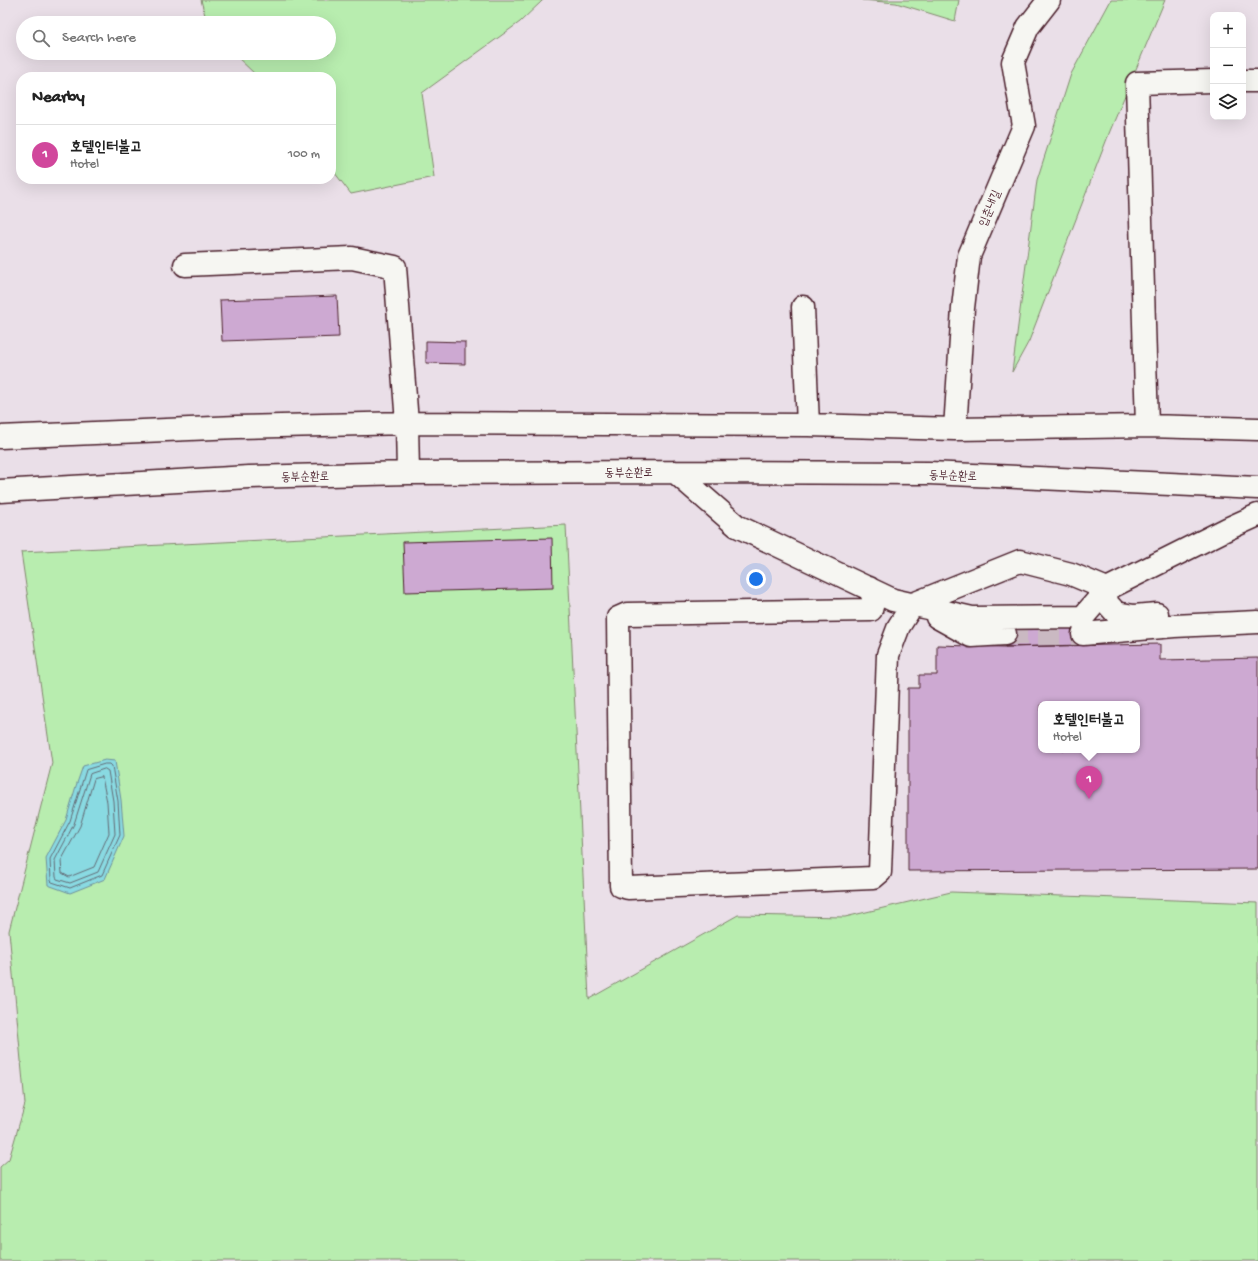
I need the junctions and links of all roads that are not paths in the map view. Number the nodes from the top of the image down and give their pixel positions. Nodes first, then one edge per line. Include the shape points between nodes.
1 (1050, 0) edge
2 (1210, 81) edge
3 (1246, 81) edge
4 (1258, 81) edge
5 (185, 265) dead end
6 (804, 307) dead end
7 (407, 423) junction
8 (808, 425) junction
9 (1147, 426) junction
10 (955, 429) junction
11 (1258, 429) edge
12 (0, 438) edge
13 (675, 472) junction
14 (408, 473) junction
15 (1258, 488) edge
16 (0, 491) edge
17 (1258, 515) edge
18 (869, 588) junction
19 (1107, 589) junction
20 (913, 604) junction
21 (1258, 607) edge
22 (1258, 622) edge
23 (1005, 634) tunnel mouth
24 (1083, 634) tunnel mouth

1 - 10 street, 입춘내길 via 1028,27 1013,62 1024,126 969,256
2 - 9 street via 1137,83
3 - 4 street
5 - 7 street via 352,258 395,267
6 - 8 street
7 - 8 street
7 - 12 street via 237,427
7 - 14 street
8 - 10 street
9 - 10 street
9 - 11 street
13 - 14 street, 동부순환로
13 - 15 street, 동부순환로 via 929,473
13 - 18 street via 737,526
14 - 16 street, 동부순환로 via 249,477
17 - 19 street
18 - 20 street via 893,600
18 - 20 street via 874,599 871,610 627,614 618,618 621,886 628,888 873,878 880,872 888,655 899,626
19 - 20 street via 1071,574 1020,561
19 - 20 street via 1083,617 972,618
19 - 21 street via 1106,602 1116,613 1134,616
20 - 23 street via 971,636
22 - 24 street

